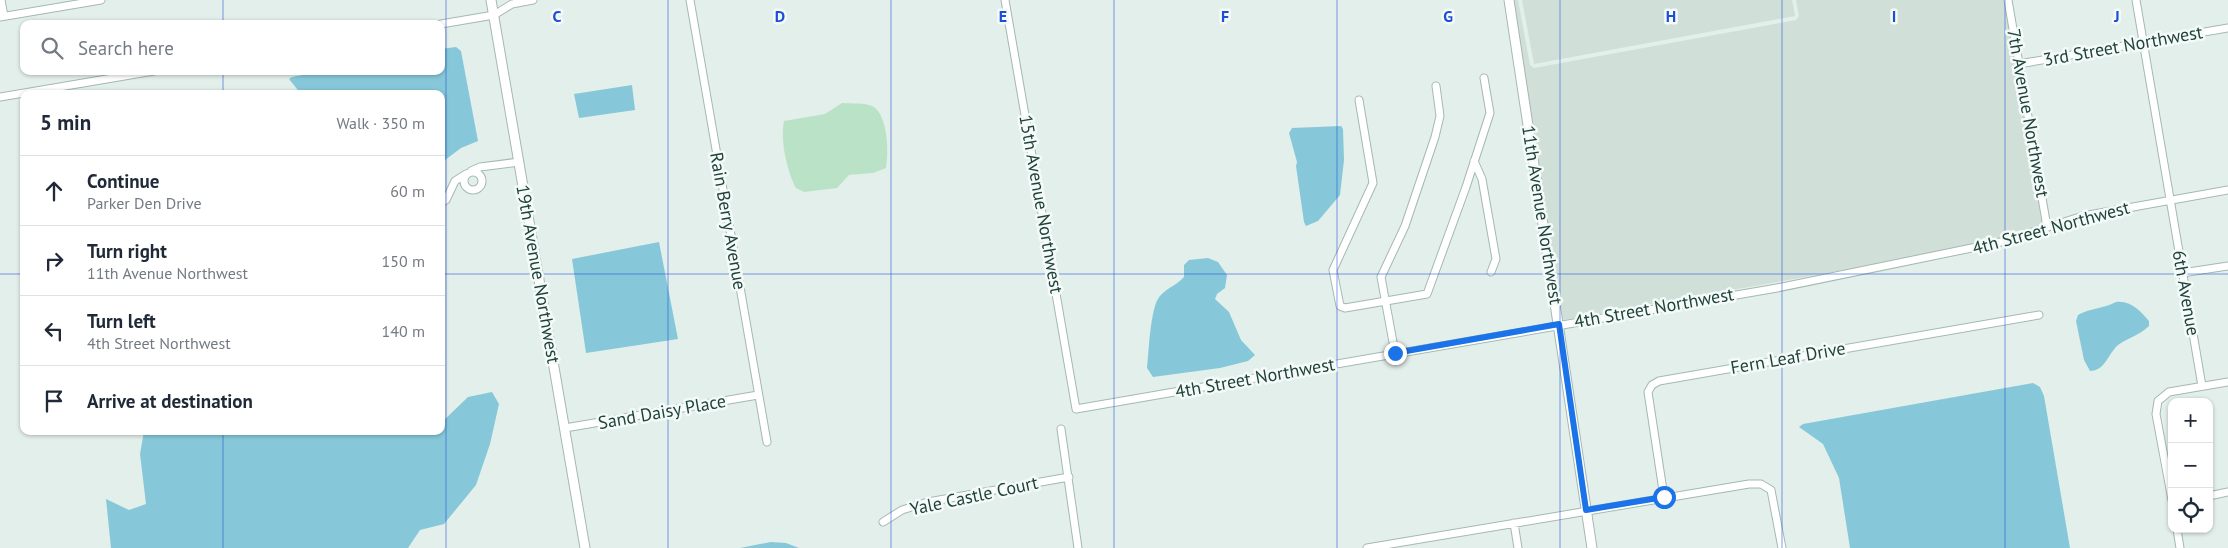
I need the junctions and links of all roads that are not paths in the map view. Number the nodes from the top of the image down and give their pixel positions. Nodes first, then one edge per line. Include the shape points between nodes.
1 (2, 0) edge
2 (101, 0) edge
3 (491, 0) edge
4 (533, 0) edge
5 (690, 0) edge
6 (1005, 0) edge
7 (1508, 0) edge
8 (2008, 0) edge
9 (2136, 0) edge
10 (494, 15) junction
11 (2, 17) edge
12 (445, 23) edge
13 (2228, 28) edge
14 (2143, 42) junction
15 (2019, 64) junction
16 (130, 75) edge
17 (1484, 78) dead end
18 (1436, 86) dead end
19 (41, 90) edge
20 (20, 94) edge
21 (0, 97) edge
22 (1359, 100) dead end
23 (1474, 161) junction
24 (519, 162) junction
25 (491, 166) junction
26 (468, 173) junction
27 (482, 178) junction
28 (467, 188) junction
29 (2228, 190) edge
30 (451, 191) junction
31 (2170, 200) junction
32 (445, 201) edge
33 (2047, 227) junction
34 (2228, 266) edge
35 (1491, 272) dead end
36 (2182, 273) junction
37 (1386, 302) junction
38 (2039, 314) dead end
39 (1559, 324) junction
40 (1395, 353) junction
41 (2228, 382) edge
42 (2202, 386) junction
43 (758, 395) junction
44 (1076, 409) joint
45 (564, 428) junction
46 (1061, 429) dead end
47 (767, 442) dead end
48 (1069, 477) junction
49 (2170, 488) edge
50 (2228, 492) edge
51 (2213, 495) edge
52 (1664, 497) junction
53 (1586, 510) junction
54 (883, 522) dead end
55 (1514, 523) junction
56 (2177, 533) edge
57 (585, 548) edge
58 (1078, 548) edge
59 (1367, 548) edge
60 (1518, 548) edge
61 (1592, 548) edge
62 (1782, 548) edge
63 (2180, 548) edge

1 - 11 street
2 - 11 street
3 - 10 street, 19th Avenue Northwest
4 - 10 street via 512,4
5 - 43 street, Rain Berry Avenue
6 - 44 street, 15th Avenue Northwest
7 - 39 street, 11th Avenue Northwest
8 - 15 street, 7th Avenue Northwest
9 - 14 street, 6th Avenue
10 - 12 street
10 - 24 street, 19th Avenue Northwest
13 - 14 street, 3rd Street Northwest
14 - 15 street, 3rd Street Northwest
14 - 31 street, 6th Avenue
15 - 33 street, 7th Avenue Northwest
16 - 19 street
17 - 23 street via 1490,113
18 - 37 street via 1440,116 1408,220 1381,277
20 - 21 street
22 - 37 street via 1373,183 1333,270 1340,306
23 - 35 street via 1482,179 1496,259
23 - 37 street via 1426,294
24 - 25 street
24 - 45 street, 19th Avenue Northwest
25 - 26 street
25 - 27 street
26 - 27 street via 476,172
26 - 28 street via 464,183
26 - 30 street via 455,181
27 - 28 street via 478,188
28 - 30 street
29 - 31 street, 4th Street Northwest
30 - 32 street
31 - 33 street, 4th Street Northwest via 2091,214
31 - 36 street, 6th Avenue
33 - 39 street, 4th Street Northwest via 2001,242 1891,266
34 - 36 street
36 - 42 street, 6th Avenue
37 - 40 street
38 - 52 street, Fern Leaf Drive via 1659,381 1648,392
39 - 40 street, 4th Street Northwest
39 - 53 street, 11th Avenue Northwest
40 - 44 street, 4th Street Northwest
41 - 42 street
42 - 49 street via 2169,392 2159,399 2156,406
43 - 45 street, Sand Daisy Place
43 - 47 street, Rain Berry Avenue
45 - 57 street, 19th Avenue Northwest
46 - 48 street
48 - 54 street, Yale Castle Court via 928,502 902,510
48 - 58 street
50 - 51 street
52 - 53 street
52 - 62 street via 1762,484 1771,490 1773,496
53 - 55 street
53 - 61 street, 11th Avenue Northwest
55 - 59 street
55 - 60 street
56 - 63 street

